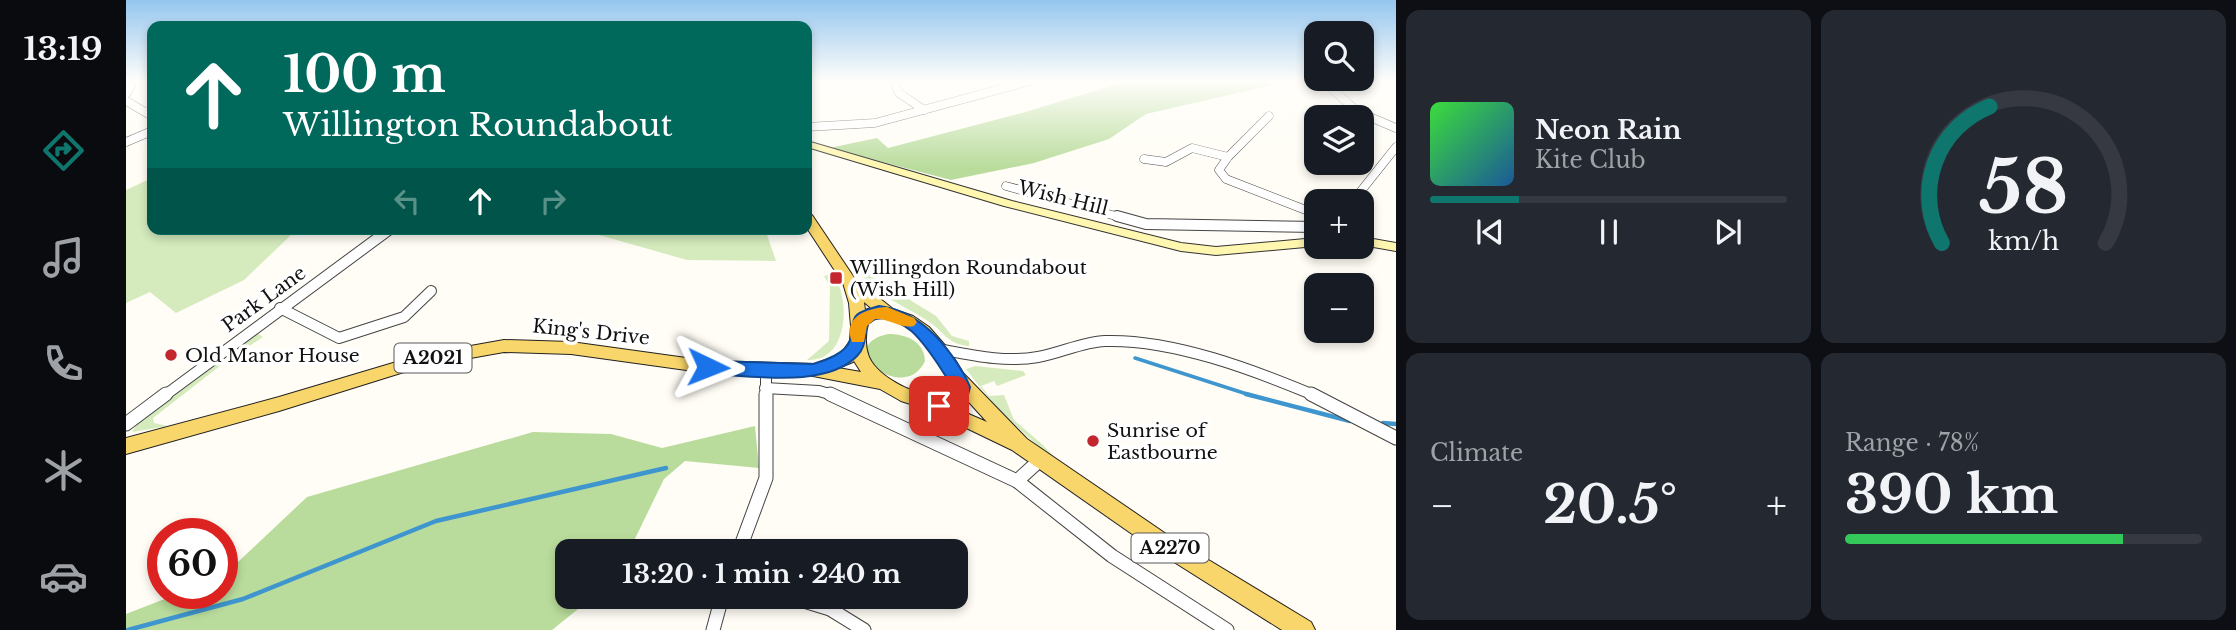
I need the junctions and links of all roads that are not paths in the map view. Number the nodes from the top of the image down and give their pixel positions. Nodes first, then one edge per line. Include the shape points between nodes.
1 (923, 110) edge
2 (1356, 110) edge
3 (1269, 116) dead end
4 (812, 127) edge
5 (1396, 128) edge
6 (147, 133) edge
7 (126, 142) edge
8 (812, 145) edge
9 (1396, 147) edge
10 (1228, 158) junction
11 (1144, 159) dead end
12 (1006, 186) dead end
13 (1363, 189) edge
14 (1304, 209) edge
15 (812, 226) edge
16 (1304, 227) edge
17 (382, 235) edge
18 (1304, 243) edge
19 (1374, 244) edge
20 (1395, 249) edge
21 (850, 283) junction
22 (431, 292) dead end
23 (280, 308) junction
24 (887, 312) junction
25 (858, 333) junction
26 (937, 349) junction
27 (974, 354) junction
28 (766, 369) junction
29 (813, 370) junction
30 (954, 373) junction
31 (883, 383) junction
32 (765, 388) junction
33 (930, 404) junction
34 (126, 424) edge
35 (1396, 438) edge
36 (1020, 445) junction
37 (126, 446) edge
38 (1040, 460) junction
39 (1017, 481) junction
40 (743, 539) edge
41 (719, 609) edge
42 (829, 609) edge
43 (713, 630) edge
44 (864, 630) edge
45 (1227, 630) edge
46 (1303, 630) edge

1 - 4 street via 876,123
2 - 5 street
3 - 10 street
6 - 7 street
8 - 18 street, Wish Hill via 1008,204 1181,247 1216,251
9 - 13 street
10 - 11 street via 1192,148 1166,162
10 - 14 street via 1219,170 1226,179
12 - 16 street via 1146,224
15 - 21 main road
17 - 23 street, Park Lane
19 - 20 street
21 - 24 main road
21 - 25 main road via 857,303
22 - 23 street via 404,317 339,338
23 - 34 street, Park Lane
24 - 25 main road, King's Drive via 870,313
24 - 26 main road via 923,331
25 - 29 main road, King's Drive / A2021 via 846,358
25 - 31 main road via 864,365
26 - 27 street
26 - 30 main road
27 - 30 street
27 - 35 street via 1036,358 1105,341 1175,350 1300,388
28 - 29 main road, King's Drive / A2021
28 - 32 street
28 - 37 main road, King's Drive / A2021 via 708,367 571,348 504,346 420,360
29 - 31 main road, King's Drive / A2021
30 - 33 main road via 961,387 958,401 946,407
30 - 36 main road, A2270
31 - 33 main road
32 - 39 street via 819,391 838,397
32 - 40 street via 766,478
33 - 36 main road, A2270
36 - 38 main road, A2270
38 - 39 street
38 - 46 main road, A2270
39 - 45 street via 1112,556
41 - 43 street
42 - 44 street

